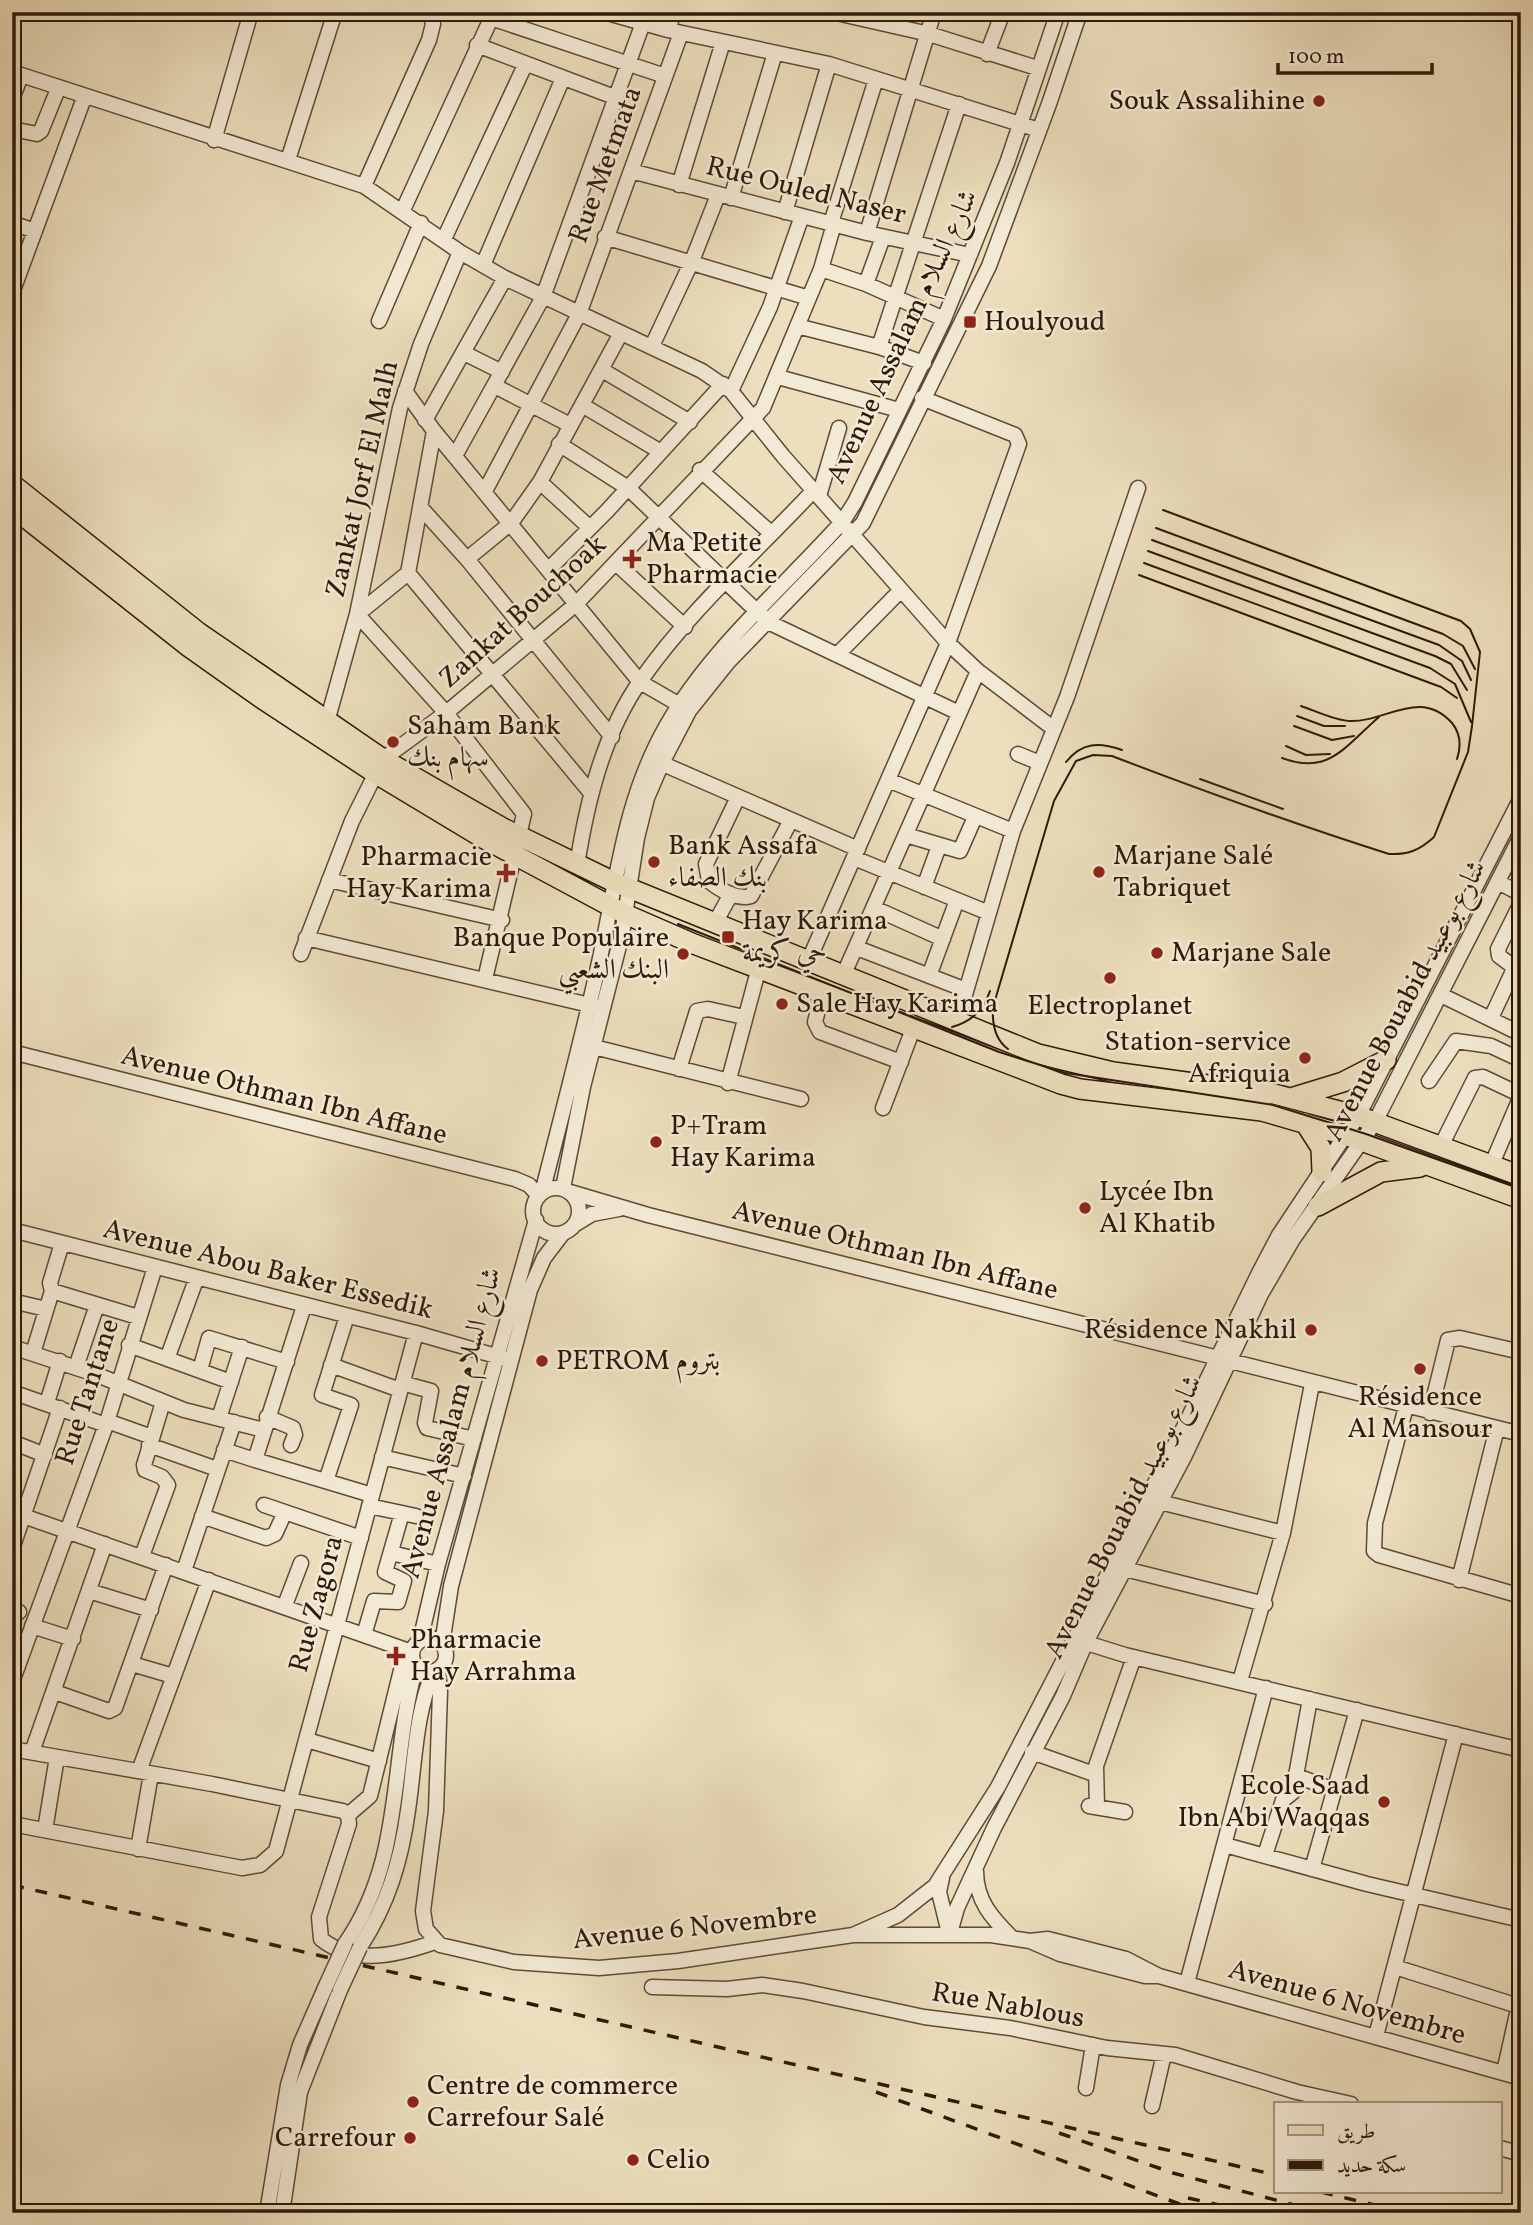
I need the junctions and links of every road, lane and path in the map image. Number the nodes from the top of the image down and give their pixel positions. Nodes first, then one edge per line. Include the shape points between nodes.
1 (251, 12) edge
2 (335, 12) edge
3 (430, 12) edge
4 (604, 12) edge
5 (674, 12) edge
6 (832, 12) edge
7 (934, 12) edge
8 (1003, 12) edge
9 (1058, 12) edge
10 (1080, 12) edge
11 (493, 15) edge
12 (643, 23) junction
13 (674, 31) junction
14 (929, 34) junction
15 (723, 41) junction
16 (477, 45) junction
17 (1043, 50) junction
18 (775, 53) junction
19 (987, 54) junction
20 (1064, 58) junction
21 (830, 64) junction
22 (525, 65) junction
23 (629, 65) junction
24 (1037, 68) junction
25 (17, 74) edge
26 (665, 76) junction
27 (563, 78) junction
28 (876, 79) junction
29 (58, 89) junction
30 (912, 91) junction
31 (84, 97) junction
32 (617, 98) junction
33 (12, 99) edge
34 (958, 104) junction
35 (1019, 123) junction
36 (13, 128) edge
37 (1039, 130) junction
38 (214, 140) junction
39 (288, 160) junction
40 (631, 171) junction
41 (679, 185) junction
42 (364, 186) junction
43 (725, 196) junction
44 (403, 210) junction
45 (785, 212) junction
46 (802, 216) junction
47 (12, 223) edge
48 (421, 223) junction
49 (832, 224) junction
50 (35, 231) junction
51 (867, 233) junction
52 (605, 237) junction
53 (884, 237) junction
54 (444, 239) junction
55 (914, 243) junction
56 (460, 251) junction
57 (970, 256) junction
58 (692, 261) junction
59 (483, 265) junction
60 (821, 269) junction
61 (505, 278) junction
62 (866, 284) junction
63 (778, 286) junction
64 (13, 289) edge
65 (543, 297) junction
66 (809, 298) junction
67 (896, 298) junction
68 (579, 314) junction
69 (944, 319) junction
70 (379, 321) dead end
71 (797, 327) junction
72 (621, 333) junction
73 (652, 346) junction
74 (879, 347) junction
75 (464, 353) junction
76 (924, 363) junction
77 (602, 370) junction
78 (502, 372) junction
79 (778, 377) junction
80 (495, 386) junction
81 (727, 388) junction
82 (405, 391) junction
83 (922, 398) junction
84 (531, 404) junction
85 (582, 405) junction
86 (899, 410) junction
87 (753, 416) junction
88 (690, 422) junction
89 (430, 425) junction
90 (570, 425) junction
91 (839, 428) dead end
92 (559, 444) junction
93 (661, 452) junction
94 (456, 454) junction
95 (700, 470) junction
96 (540, 482) junction
97 (12, 484) edge
98 (628, 488) junction
99 (1138, 488) dead end
100 (485, 491) junction
101 (817, 493) junction
102 (12, 507) edge
103 (422, 509) junction
104 (659, 516) junction
105 (842, 520) junction
106 (510, 523) junction
107 (590, 528) junction
108 (771, 533) junction
109 (854, 534) junction
110 (467, 559) junction
111 (616, 563) junction
112 (549, 569) junction
113 (408, 573) junction
114 (726, 581) junction
115 (901, 590) junction
116 (576, 604) junction
117 (358, 613) junction
118 (763, 617) junction
119 (685, 626) junction
120 (534, 640) junction
121 (948, 643) junction
122 (837, 655) junction
123 (978, 671) junction
124 (491, 675) junction
125 (640, 682) junction
126 (924, 697) junction
127 (684, 708) junction
128 (446, 713) junction
129 (959, 713) junction
130 (327, 722) junction
131 (1054, 729) junction
132 (612, 737) junction
133 (1018, 754) dead end
134 (656, 761) junction
135 (1040, 763) junction
136 (379, 766) junction
137 (888, 780) junction
138 (590, 793) junction
139 (924, 794) junction
140 (738, 797) junction
141 (1521, 798) edge
142 (975, 817) junction
143 (791, 820) junction
144 (1013, 831) junction
145 (906, 835) junction
146 (1521, 836) edge
147 (518, 846) junction
148 (939, 846) junction
149 (856, 854) junction
150 (577, 865) junction
151 (889, 873) junction
152 (329, 880) junction
153 (1498, 882) junction
154 (621, 886) junction
155 (924, 887) junction
156 (731, 894) junction
157 (1521, 894) edge
158 (957, 900) junction
159 (1521, 903) edge
160 (874, 908) junction
161 (617, 910) junction
162 (989, 913) junction
163 (502, 920) junction
164 (1517, 920) edge
165 (715, 923) junction
166 (306, 938) junction
167 (943, 939) junction
168 (857, 948) junction
169 (301, 954) dead end
170 (808, 962) junction
171 (758, 971) junction
172 (843, 976) junction
173 (929, 976) junction
174 (485, 979) junction
175 (966, 990) junction
176 (822, 994) junction
177 (1441, 995) junction
178 (596, 1006) junction
179 (744, 1017) junction
180 (1491, 1018) junction
181 (957, 1022) junction
182 (913, 1029) junction
183 (1521, 1034) edge
184 (594, 1047) junction
185 (12, 1052) edge
186 (1386, 1060) junction
187 (1521, 1060) edge
188 (901, 1062) junction
189 (679, 1069) junction
190 (1429, 1081) dead end
191 (728, 1083) junction
192 (1521, 1096) edge
193 (1289, 1098) junction
194 (801, 1099) dead end
195 (883, 1108) dead end
196 (1366, 1119) junction
197 (1305, 1123) junction
198 (1353, 1139) junction
199 (1440, 1148) junction
200 (1430, 1166) junction
201 (1491, 1166) junction
202 (1322, 1172) junction
203 (1521, 1176) edge
204 (566, 1190) junction
205 (540, 1194) junction
206 (1521, 1199) edge
207 (1318, 1206) junction
208 (624, 1209) junction
209 (536, 1220) junction
210 (568, 1229) junction
211 (12, 1230) edge
212 (62, 1243) junction
213 (155, 1267) junction
214 (197, 1277) junction
215 (52, 1291) junction
216 (12, 1301) edge
217 (97, 1305) junction
218 (304, 1306) junction
219 (46, 1309) junction
220 (347, 1316) junction
221 (138, 1317) junction
222 (416, 1333) junction
223 (129, 1345) junction
224 (12, 1347) edge
225 (242, 1347) junction
226 (1521, 1352) edge
227 (33, 1353) junction
228 (496, 1355) junction
229 (167, 1359) junction
230 (510, 1360) junction
231 (1223, 1360) junction
232 (60, 1361) junction
233 (287, 1362) junction
234 (331, 1365) junction
235 (76, 1367) junction
236 (200, 1370) junction
237 (118, 1382) junction
238 (232, 1382) junction
239 (1312, 1384) junction
240 (401, 1387) junction
241 (12, 1392) edge
242 (163, 1402) junction
243 (53, 1405) junction
244 (1406, 1407) junction
245 (1430, 1413) junction
246 (219, 1418) junction
247 (234, 1422) junction
248 (106, 1423) junction
249 (265, 1423) junction
250 (1497, 1427) junction
251 (1521, 1434) edge
252 (474, 1439) junction
253 (150, 1441) junction
254 (12, 1442) edge
255 (291, 1445) dead end
256 (224, 1450) junction
257 (45, 1455) junction
258 (382, 1457) junction
259 (255, 1460) junction
260 (217, 1469) junction
261 (464, 1476) junction
262 (326, 1481) junction
263 (371, 1500) junction
264 (1160, 1502) junction
265 (264, 1506) dead end
266 (18, 1514) edge
267 (284, 1514) junction
268 (202, 1516) junction
269 (67, 1531) junction
270 (1283, 1533) junction
271 (360, 1538) junction
272 (104, 1544) junction
273 (12, 1549) edge
274 (391, 1553) junction
275 (142, 1556) junction
276 (301, 1563) dead end
277 (438, 1564) junction
278 (166, 1565) junction
279 (1125, 1569) junction
280 (184, 1571) junction
281 (209, 1580) junction
282 (1459, 1580) junction
283 (89, 1591) junction
284 (1521, 1596) edge
285 (1265, 1604) junction
286 (285, 1605) junction
287 (150, 1610) junction
288 (337, 1625) junction
289 (32, 1626) junction
290 (364, 1635) junction
291 (72, 1639) junction
292 (1080, 1640) junction
293 (442, 1644) junction
294 (414, 1652) junction
295 (1134, 1657) junction
296 (16, 1662) edge
297 (132, 1664) junction
298 (435, 1671) junction
299 (173, 1676) junction
300 (1240, 1681) junction
301 (12, 1682) edge
302 (1266, 1688) junction
303 (55, 1692) junction
304 (423, 1697) junction
305 (440, 1699) junction
306 (1310, 1699) junction
307 (1357, 1710) junction
308 (1456, 1734) junction
309 (307, 1741) junction
310 (12, 1749) edge
311 (1521, 1750) edge
312 (32, 1752) junction
313 (1032, 1752) junction
314 (57, 1757) junction
315 (379, 1761) junction
316 (145, 1773) junction
317 (1094, 1773) junction
318 (1297, 1776) junction
319 (1334, 1790) junction
320 (290, 1798) junction
321 (1125, 1812) dead end
322 (348, 1815) junction
323 (12, 1824) edge
324 (45, 1830) junction
325 (1225, 1845) junction
326 (138, 1849) junction
327 (1265, 1855) junction
328 (976, 1865) junction
329 (1312, 1869) junction
330 (942, 1877) junction
331 (1413, 1895) junction
332 (1521, 1920) edge
333 (950, 1933) junction
334 (853, 1935) junction
335 (1012, 1938) junction
336 (435, 1942) junction
337 (1395, 1967) junction
338 (1186, 1983) junction
339 (652, 1987) dead end
340 (1520, 2001) edge
341 (1376, 2036) junction
342 (1093, 2045) junction
343 (1164, 2054) junction
344 (1504, 2073) junction
345 (1521, 2078) edge
346 (1086, 2088) dead end
347 (1342, 2102) edge
348 (1152, 2106) dead end
349 (1502, 2149) edge
350 (1521, 2154) edge
351 (267, 2213) edge
352 (282, 2213) edge

1 - 38 street
2 - 39 street
3 - 42 street via 429,40
4 - 12 street
5 - 13 street, Rue Metmata
6 - 14 street
7 - 14 street
8 - 19 street
9 - 17 street, Avenue Assalam شارع السلام
10 - 20 street, Avenue Assalam شارع السلام
11 - 16 street
11 - 23 street
12 - 13 street
12 - 23 street
13 - 15 street
13 - 26 street, Rue Metmata
14 - 19 street
14 - 30 street
15 - 18 street
15 - 41 street
16 - 22 street
16 - 44 street
17 - 20 street
17 - 24 street, Avenue Assalam شارع السلام
18 - 21 street
18 - 43 street
19 - 24 street
20 - 37 street, Avenue Assalam شارع السلام
21 - 28 street
21 - 45 street
22 - 27 street
22 - 54 street
23 - 26 street
23 - 32 street
24 - 35 street, Avenue Assalam شارع السلام
25 - 29 street
25 - 33 street
26 - 40 street, Rue Metmata
27 - 32 street
27 - 59 street
28 - 30 street
28 - 49 street, Zankat Bouchoak
29 - 31 street
29 - 36 street via 41,131
30 - 34 street
30 - 51 street
31 - 38 street
31 - 50 street
32 - 65 street
34 - 35 street
34 - 55 street
35 - 37 street
35 - 57 street, Avenue Assalam شارع السلام
37 - 83 street, Avenue Assalam شارع السلام via 989,266
38 - 39 street
39 - 42 street
40 - 41 street, Rue Ouled Naser
40 - 52 street, Rue Metmata
41 - 43 street, Rue Ouled Naser
42 - 44 street
43 - 45 street, Rue Ouled Naser
43 - 58 street
44 - 48 street
45 - 46 street, Rue Ouled Naser
46 - 49 street, Rue Ouled Naser
46 - 63 street
47 - 50 street
48 - 54 street
48 - 70 street
49 - 51 street, Rue Ouled Naser
49 - 60 street, Zankat Bouchoak
50 - 64 street
51 - 53 street, Rue Ouled Naser
52 - 58 street
52 - 68 street, Rue Metmata
53 - 55 street, Rue Ouled Naser
53 - 62 street
54 - 56 street
55 - 57 street, Rue Ouled Naser
55 - 67 street
56 - 59 street
56 - 82 street, Zankat Jorf El Malh
57 - 69 street, Avenue Assalam شارع السلام
58 - 63 street
58 - 73 street
59 - 61 street
60 - 62 street
60 - 66 street, Zankat Bouchoak
61 - 65 street
61 - 75 street
62 - 67 street
63 - 66 street
63 - 81 street
65 - 68 street
65 - 78 street
66 - 71 street, Zankat Bouchoak
67 - 69 street
67 - 74 street
68 - 72 street
68 - 84 street, Rue Metmata
69 - 76 street, Avenue Assalam شارع السلام
71 - 74 street
71 - 79 street, Zankat Bouchoak
72 - 73 street
72 - 77 street
73 - 81 street
74 - 76 street
75 - 78 street
75 - 89 street
76 - 86 street, Avenue Assalam شارع السلام
77 - 85 street
77 - 88 street
78 - 80 street
79 - 86 street
79 - 87 street, Zankat Bouchoak via 763,408
80 - 84 street
80 - 94 street
81 - 87 street
81 - 88 street
82 - 89 street
82 - 117 street, Zankat Jorf El Malh via 381,485
83 - 109 street, Avenue Assalam شارع السلام
83 - 121 street via 1015,435 1019,444
84 - 90 street
84 - 100 street, Rue Metmata
85 - 90 street
85 - 93 street
86 - 105 street, Avenue Assalam شارع السلام
87 - 95 street, Zankat Bouchoak
87 - 101 street
88 - 93 street
89 - 94 street
89 - 103 street
90 - 92 street
91 - 101 street
92 - 96 street
92 - 98 street
93 - 98 street
94 - 100 street
95 - 104 street, Zankat Bouchoak
95 - 108 street
96 - 106 street
96 - 107 street
97 - 130 main road via 145,593
98 - 104 street
98 - 107 street
99 - 131 street
100 - 106 street
101 - 105 street
101 - 108 street
102 - 136 main road via 189,647
103 - 110 street
103 - 113 street
104 - 111 street, Zankat Bouchoak
104 - 114 street
105 - 109 street
105 - 118 street, Avenue Assalam شارع السلام
106 - 110 street
106 - 112 street
107 - 112 street
108 - 114 street
109 - 115 street
109 - 118 street, Avenue Assalam شارع السلام
110 - 120 street
111 - 116 street, Zankat Bouchoak
111 - 119 street
112 - 116 street
113 - 117 street
113 - 124 street
114 - 118 street
114 - 119 street
115 - 121 street
115 - 122 street
116 - 120 street, Zankat Bouchoak
116 - 125 street
117 - 128 street
117 - 130 street, Zankat Jorf El Malh
118 - 122 street
118 - 127 street, Avenue Assalam شارع السلام
119 - 125 street
120 - 124 street, Zankat Bouchoak
120 - 132 street
121 - 123 street
121 - 126 street
122 - 126 street
123 - 129 street
123 - 131 street
124 - 128 street, Zankat Bouchoak
124 - 138 street
125 - 127 street
125 - 132 street
126 - 129 street
126 - 137 street
127 - 134 street, Avenue Assalam شارع السلام
128 - 136 street, Zankat Bouchoak
128 - 147 street via 522,810 525,822
129 - 139 street
130 - 136 main road
131 - 135 street
132 - 138 street
133 - 135 street
134 - 140 street
134 - 154 street, Avenue Assalam شارع السلام via 627,819
135 - 144 street
136 - 147 main road
136 - 152 street
137 - 139 street
137 - 149 street
138 - 150 street
139 - 142 street
139 - 145 street
140 - 143 street
140 - 156 street via 706,868 709,881
141 - 186 street, Avenue Bouabid شارع بوعبيد
142 - 144 street
142 - 148 street via 960,850
143 - 149 street
143 - 156 street via 751,896
144 - 162 street
145 - 148 street
145 - 151 street
146 - 153 street, Avenue Bouabid شارع بوعبيد
147 - 150 main road
147 - 161 main road
147 - 163 street
148 - 155 street
149 - 151 street
149 - 170 street
150 - 154 main road
151 - 155 street
151 - 160 street
152 - 163 street
152 - 166 street
153 - 157 street
153 - 177 street, Avenue Bouabid شارع بوعبيد
154 - 161 street, Avenue Assalam شارع السلام
154 - 165 main road
155 - 158 street
156 - 165 street
158 - 162 street
158 - 167 street
159 - 164 street
160 - 167 street
160 - 168 street
161 - 171 main road
161 - 178 street, Avenue Assalam شارع السلام
162 - 175 street
163 - 174 street
164 - 180 street via 1498,951 1513,971
165 - 170 main road
166 - 169 street
166 - 174 street
167 - 173 street
168 - 172 street
168 - 173 street
170 - 172 main road
171 - 176 main road
171 - 179 street
172 - 181 main road
173 - 175 street
174 - 178 street
175 - 181 street
176 - 182 main road
176 - 188 street via 815,1022 820,1032
177 - 180 street
177 - 196 street, Avenue Bouabid شارع بوعبيد
178 - 184 street, Avenue Assalam شارع السلام
178 - 205 street, Avenue Assalam شارع السلام
179 - 189 street via 697,1011
179 - 191 street
180 - 183 street
181 - 193 main road via 1070,1064
182 - 188 street
182 - 197 main road via 1080,1089 1262,1111
184 - 189 street
184 - 204 street, Avenue Assalam شارع السلام
185 - 205 street, Avenue Othman Ibn Affane via 515,1179
186 - 193 main road via 1343,1082
186 - 196 street, Avenue Bouabid شارع بوعبيد
187 - 190 street via 1491,1046 1453,1042
188 - 195 street
189 - 191 street
191 - 194 street
192 - 199 street via 1483,1077 1475,1078
192 - 201 street
193 - 196 main road
196 - 198 street, Avenue Bouabid شارع بوعبيد
196 - 199 main road
197 - 198 main road
197 - 202 main road via 1321,1148
198 - 200 main road
198 - 202 street, Avenue Bouabid شارع بوعبيد
198 - 207 street, Avenue Bouabid شارع بوعبيد
199 - 201 main road
200 - 206 main road
200 - 207 main road via 1381,1172
201 - 203 main road
202 - 231 street, Avenue Bouabid شارع بوعبيد via 1279,1235
204 - 205 street via 553,1188
204 - 208 street, Avenue Othman Ibn Affane
204 - 210 street via 579,1208
205 - 209 street via 534,1205
207 - 231 street, Avenue Bouabid شارع بوعبيد via 1274,1269
208 - 210 street, Avenue Othman Ibn Affane via 598,1212
208 - 231 street, Avenue Othman Ibn Affane
209 - 210 street via 546,1231
209 - 228 street, Avenue Assalam شارع السلام
210 - 230 street, Avenue Assalam شارع السلام via 538,1268
211 - 212 street, Avenue Abou Baker Essedik
212 - 213 street, Avenue Abou Baker Essedik
212 - 215 street
213 - 214 street, Avenue Abou Baker Essedik
213 - 221 street, Rue Tantane
214 - 218 street, Avenue Abou Baker Essedik
214 - 229 street
215 - 217 street
215 - 219 street
216 - 219 street
217 - 221 street
217 - 235 street
218 - 220 street, Avenue Abou Baker Essedik
218 - 233 street
219 - 227 street
220 - 222 street, Avenue Abou Baker Essedik
220 - 234 street
221 - 223 street, Rue Tantane
222 - 228 street, Avenue Abou Baker Essedik
222 - 240 street, Rue Zagora
223 - 229 street
223 - 237 street, Rue Tantane
224 - 227 street
225 - 233 street
225 - 236 street via 209,1338
225 - 238 street
226 - 245 street via 1460,1338 1448,1340
227 - 232 street
228 - 230 street, Avenue Abou Baker Essedik
228 - 252 street, Avenue Assalam شارع السلام
229 - 236 street
230 - 293 street, Avenue Assalam شارع السلام via 449,1596
231 - 239 street, Avenue Othman Ibn Affane
231 - 264 street, Avenue Bouabid شارع بوعبيد
231 - 292 street, Avenue Bouabid شارع بوعبيد
232 - 235 street
232 - 243 street
233 - 249 street
234 - 240 street
234 - 262 street via 322,1395 351,1405
235 - 237 street
236 - 238 street
237 - 242 street
237 - 248 street, Rue Tantane
238 - 246 street
239 - 244 street, Avenue Othman Ibn Affane
239 - 270 street
240 - 252 street via 431,1391 427,1428
240 - 258 street, Rue Zagora
241 - 243 street
242 - 246 street
242 - 253 street
243 - 248 street
243 - 257 street
244 - 245 street, Avenue Othman Ibn Affane
244 - 282 street via 1375,1523 1373,1547 1379,1555
245 - 250 street, Avenue Othman Ibn Affane
246 - 247 street
247 - 249 street
247 - 256 street
248 - 253 street
248 - 269 street, Rue Tantane
249 - 255 street via 292,1428
249 - 259 street
250 - 251 street, Avenue Othman Ibn Affane
250 - 282 street
252 - 261 street, Avenue Assalam شارع السلام
253 - 260 street
253 - 275 street via 144,1468 168,1485
254 - 257 street
256 - 259 street
256 - 260 street
257 - 266 street
258 - 261 street
258 - 263 street, Rue Zagora
259 - 262 street
260 - 268 street
261 - 277 street, Avenue Assalam شارع السلام
262 - 263 street
263 - 271 street, Rue Zagora
263 - 274 street via 409,1514
264 - 270 street
264 - 279 street, Avenue Bouabid شارع بوعبيد
265 - 267 street
266 - 269 street
266 - 273 street
267 - 268 street via 275,1534 266,1538
267 - 271 street
268 - 280 street
269 - 272 street
269 - 289 street, Rue Tantane
270 - 285 street
271 - 288 street, Rue Zagora
272 - 275 street
272 - 283 street
274 - 277 street
274 - 290 street via 386,1573 405,1585 398,1602 374,1601
275 - 278 street
276 - 286 street
277 - 294 street, Avenue Assalam شارع السلام
278 - 280 street
278 - 287 street
279 - 285 street
279 - 292 street, Avenue Bouabid شارع بوعبيد
280 - 281 street
281 - 286 street
281 - 299 street
282 - 284 street
283 - 287 street
283 - 291 street
285 - 300 street
286 - 288 street
287 - 297 street
288 - 290 street
288 - 309 street, Rue Zagora
289 - 291 street
289 - 296 street, Rue Tantane
290 - 294 street
291 - 303 street
292 - 295 street
292 - 313 street, Avenue Bouabid شارع بوعبيد via 1063,1696
292 - 330 street, Avenue Bouabid شارع بوعبيد
293 - 294 street via 434,1639
293 - 298 street via 446,1658
294 - 298 street via 424,1671
294 - 315 street
294 - 351 street, Avenue Assalam شارع السلام, bridge via 389,1844 364,1917 345,1944 300,2045 288,2085
295 - 300 street
295 - 317 street
296 - 301 street, Rue Tantane
297 - 299 street
297 - 303 street via 112,1710
298 - 304 street
298 - 305 street
299 - 316 street
300 - 302 street
302 - 306 street
302 - 325 street
303 - 312 street
304 - 305 street via 434,1689
304 - 352 street, bridge via 400,1857 381,1915 340,1990 300,2092
305 - 336 street via 436,1811 423,1903 426,1929
306 - 307 street
306 - 318 street
307 - 308 street
307 - 319 street
308 - 311 street
308 - 331 street
309 - 315 street
309 - 320 street, Rue Zagora
310 - 312 street
312 - 314 street
313 - 317 street
313 - 328 street, Avenue Bouabid شارع بوعبيد
314 - 316 street
314 - 324 street
315 - 322 street via 370,1796
316 - 320 street
316 - 326 street
317 - 321 street via 1093,1806
318 - 319 street
318 - 327 street via 1293,1792 1283,1800
319 - 329 street
320 - 322 street
320 - 326 street, Rue Zagora via 276,1851 260,1865 242,1868
322 - 336 street via 319,1917 321,1939 332,1947 378,1957
323 - 324 street
324 - 326 street
325 - 327 street
325 - 338 street
327 - 329 street
328 - 333 street, Avenue Bouabid شارع بوعبيد
328 - 335 street via 983,1905
329 - 331 street
330 - 333 street via 939,1892
330 - 334 street, Avenue Bouabid شارع بوعبيد via 898,1915
331 - 332 street
331 - 337 street
333 - 334 street, Avenue 6 Novembre
333 - 335 street, Avenue 6 Novembre
334 - 336 street, Avenue 6 Novembre via 599,1968 514,1962
335 - 338 street, Avenue 6 Novembre
337 - 340 street
337 - 341 street
338 - 341 street, Avenue 6 Novembre
339 - 342 street, Rue Nablous via 774,1987
340 - 344 street
341 - 344 street, Avenue 6 Novembre
342 - 343 street, Rue Nablous
342 - 346 street
343 - 347 street, Rue Nablous
343 - 348 street
344 - 345 street, Avenue 6 Novembre
349 - 350 street

